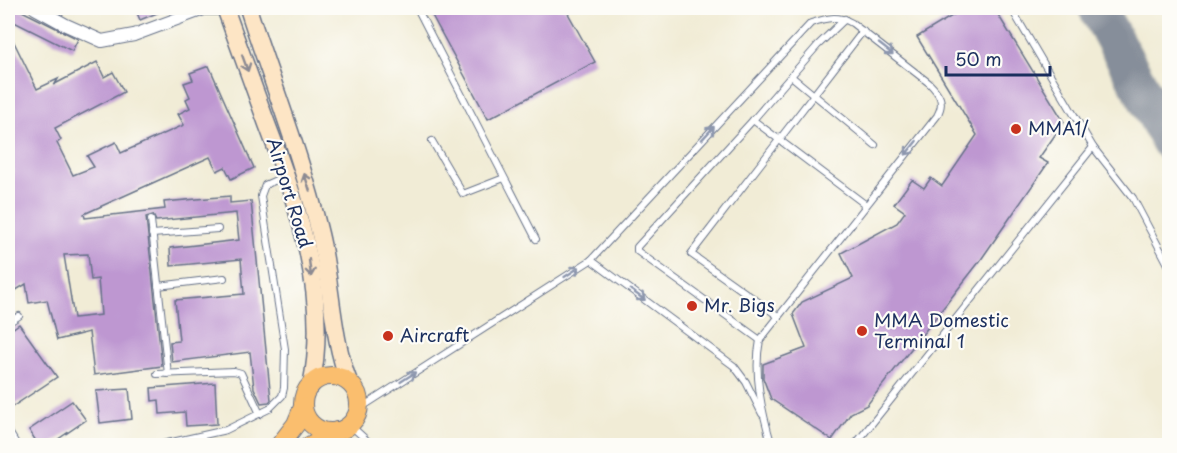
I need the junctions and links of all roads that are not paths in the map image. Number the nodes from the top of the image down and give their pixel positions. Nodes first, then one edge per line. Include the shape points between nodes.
1 (35, 8) edge
2 (226, 8) edge
3 (248, 8) edge
4 (417, 8) edge
5 (1011, 8) edge
6 (845, 19) junction
7 (863, 31) junction
8 (791, 76) junction
9 (814, 95) junction
10 (753, 120) junction
11 (780, 140) junction
12 (432, 141) dead end
13 (875, 145) dead end
14 (1093, 147) junction
15 (287, 176) junction
16 (504, 178) junction
17 (866, 205) junction
18 (151, 220) dead end
19 (218, 229) dead end
20 (152, 234) junction
21 (536, 239) dead end
22 (591, 261) junction
23 (1170, 268) edge
24 (224, 278) dead end
25 (158, 286) junction
26 (19, 316) dead end
27 (778, 316) junction
28 (8, 323) edge
29 (760, 340) junction
30 (157, 374) dead end
31 (168, 374) junction
32 (349, 382) junction
33 (311, 386) junction
34 (303, 407) junction
35 (260, 414) junction
36 (764, 419) junction
37 (349, 421) junction
38 (8, 436) edge
39 (163, 444) dead end
40 (14, 446) edge
41 (279, 446) edge
42 (309, 446) edge
43 (373, 446) edge
44 (772, 446) edge
45 (854, 446) edge

1 - 2 street via 102,41 134,35 204,9
2 -> 15 main road, Airport Road
32 -> 3 main road, Airport Road via 342,363 325,253 311,195
4 - 16 lane
5 - 14 lane
6 - 7 lane
6 - 8 lane
22 -> 6 lane via 811,22 830,17
7 - 9 lane
7 -> 17 lane via 929,83 941,100 937,116
8 - 9 lane
8 - 10 lane
9 - 11 lane
9 - 13 lane
10 - 11 lane
10 - 29 lane via 637,251
11 - 17 lane
11 - 27 lane via 691,254
12 - 16 lane via 463,194
14 - 23 lane via 1133,198
14 - 45 lane
15 -> 33 main road, Airport Road via 310,261 317,341
15 - 35 lane via 265,185 261,196 283,339 285,377 282,396
16 - 21 lane
17 - 27 lane
18 - 20 lane
19 - 20 lane
20 - 25 lane
22 -> 36 lane via 734,366
37 -> 22 lane
24 - 25 lane
25 - 31 lane
26 - 28 lane
27 - 29 lane
29 - 36 lane via 757,368
30 - 31 lane
31 - 35 lane via 242,373
32 - 33 main road via 332,376
32 - 37 main road via 359,399
33 - 34 main road
34 - 37 main road via 308,420 322,430
34 - 41 main road
35 - 39 lane via 218,432
36 - 44 lane
37 - 42 main road
37 - 43 lane
38 - 40 street

